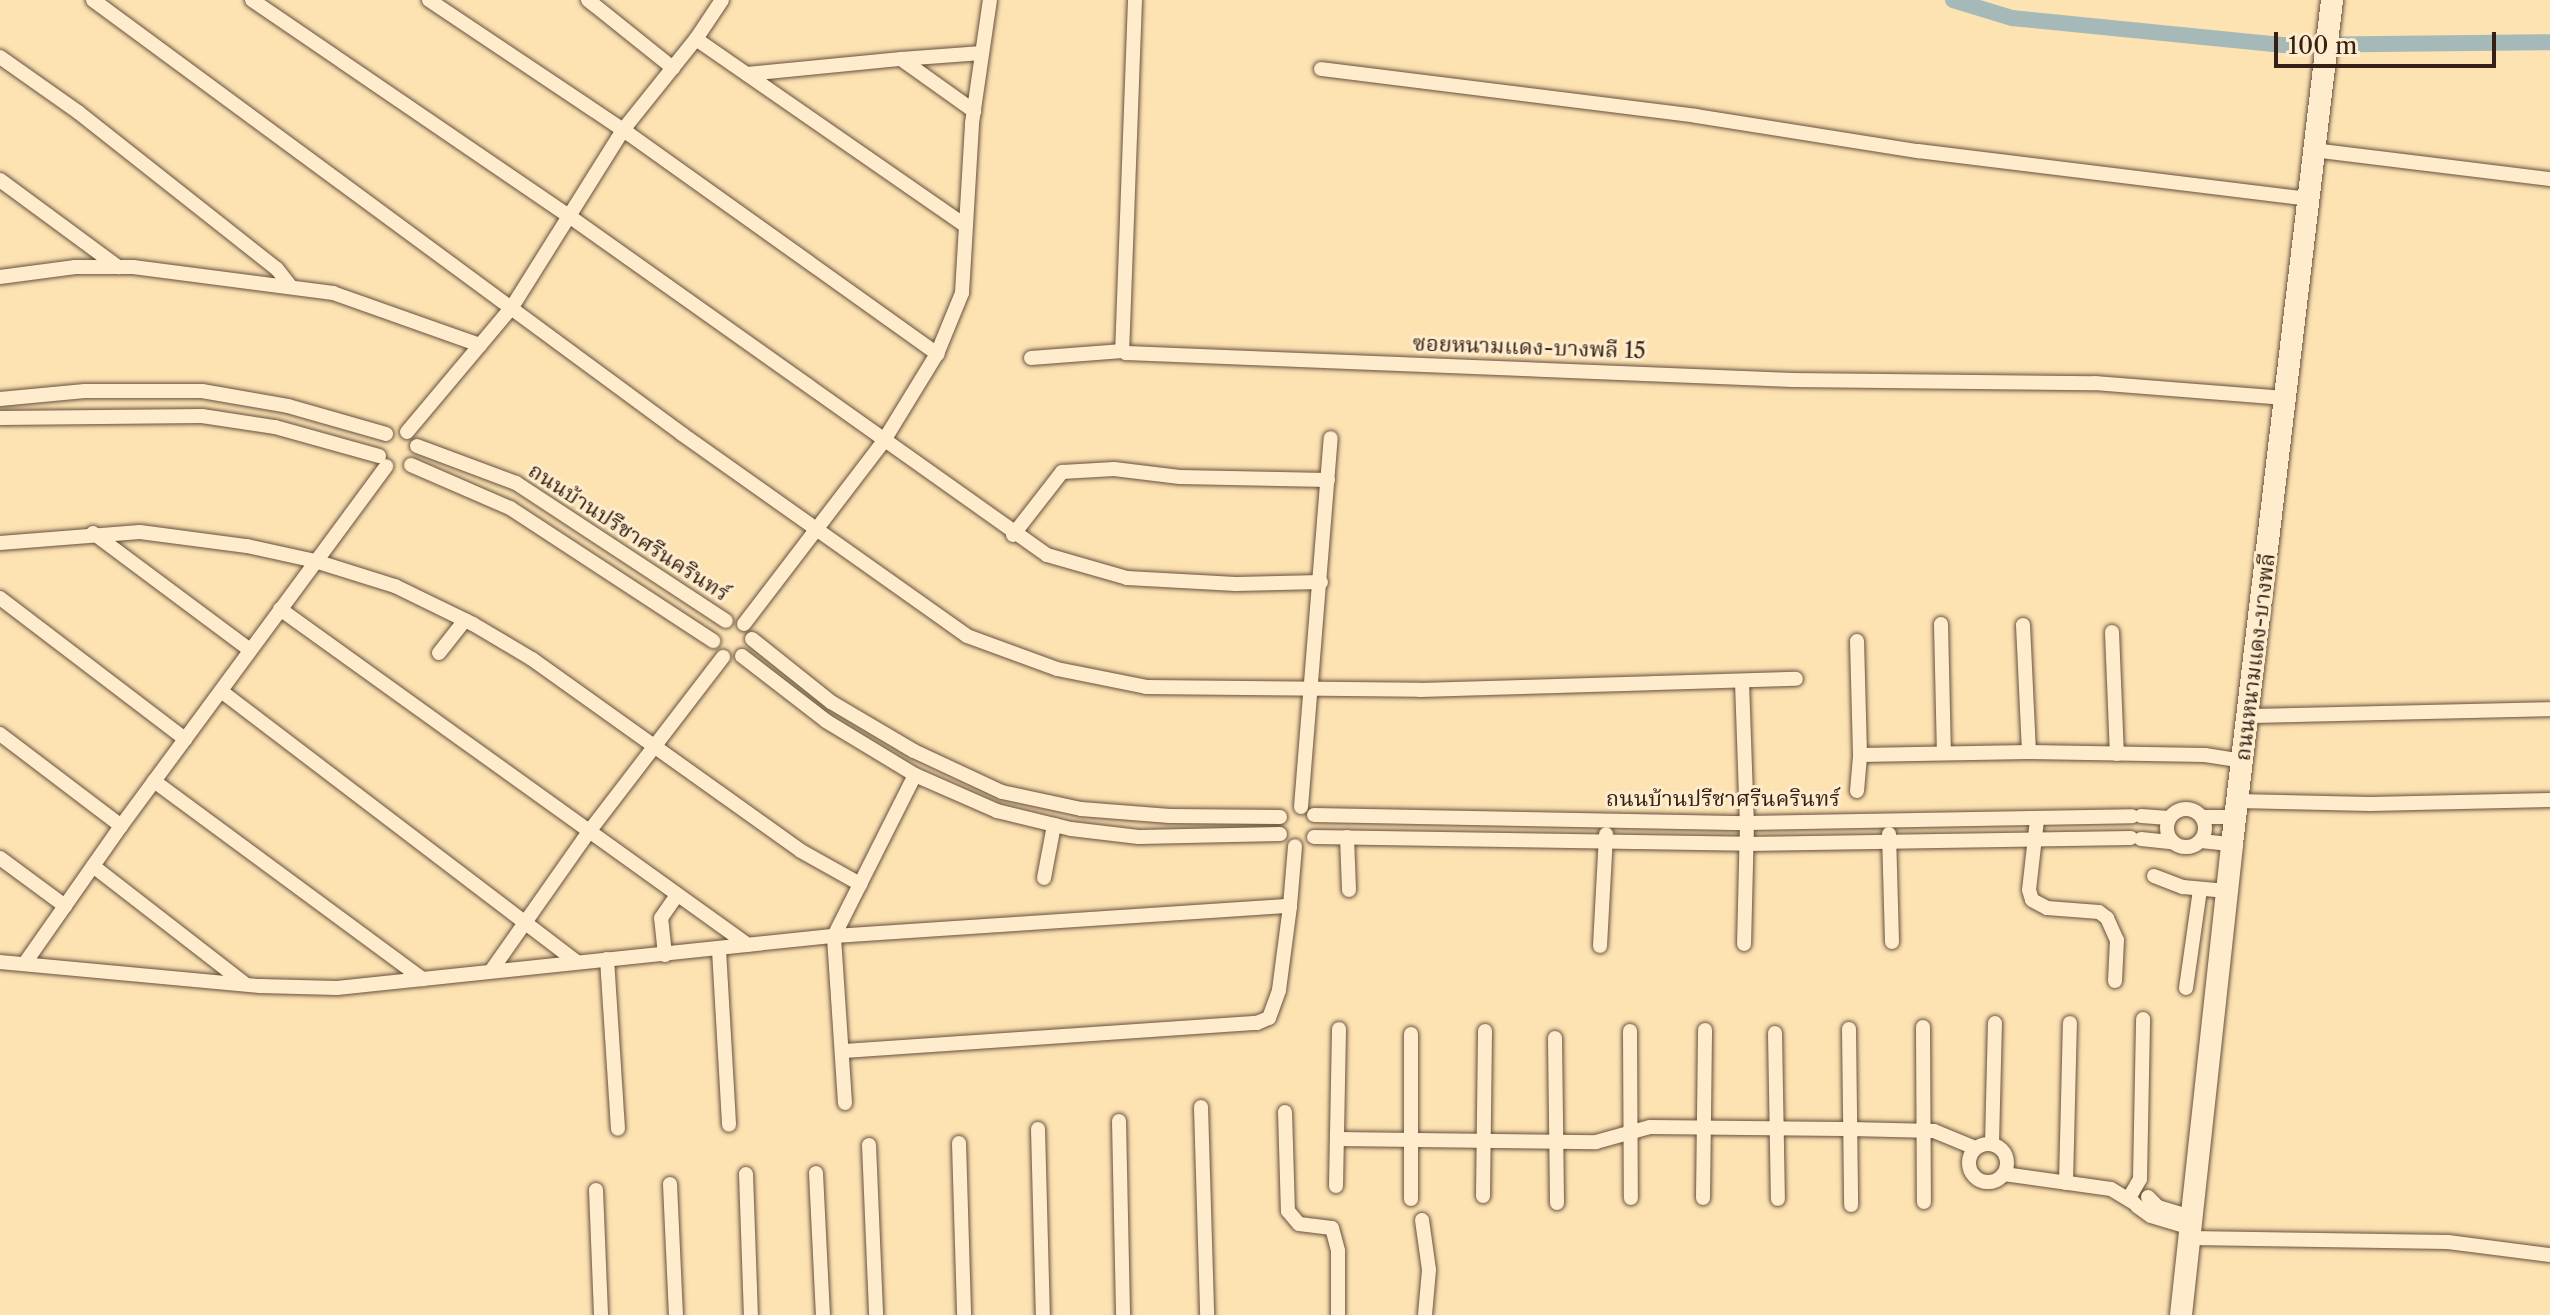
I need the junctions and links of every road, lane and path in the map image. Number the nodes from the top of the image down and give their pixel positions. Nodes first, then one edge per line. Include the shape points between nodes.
1 (93, 0) edge
2 (252, 0) edge
3 (429, 0) edge
4 (722, 0) edge
5 (990, 0) edge
6 (1135, 0) edge
7 (2332, 0) edge
8 (594, 1) edge
9 (696, 39) junction
10 (982, 53) junction
11 (0, 57) edge
12 (901, 59) junction
13 (673, 68) junction
14 (1321, 69) dead end
15 (747, 74) junction
16 (974, 111) junction
17 (623, 130) junction
18 (2313, 150) junction
19 (2550, 179) edge
20 (0, 180) edge
21 (2308, 199) junction
22 (569, 216) junction
23 (965, 225) junction
24 (118, 267) junction
25 (0, 277) edge
26 (291, 287) junction
27 (512, 307) junction
28 (480, 345) junction
29 (1123, 351) junction
30 (937, 354) junction
31 (1031, 358) dead end
32 (2284, 398) junction
33 (0, 399) edge
34 (0, 418) edge
35 (407, 432) junction
36 (386, 434) junction
37 (1331, 438) dead end
38 (883, 442) junction
39 (417, 446) junction
40 (383, 461) junction
41 (411, 465) junction
42 (1328, 480) junction
43 (816, 528) junction
44 (93, 533) junction
45 (1013, 535) junction
46 (0, 543) edge
47 (315, 561) junction
48 (1321, 582) junction
49 (0, 598) edge
50 (280, 609) junction
51 (465, 620) junction
52 (726, 621) junction
53 (744, 624) junction
54 (1941, 624) dead end
55 (2023, 625) dead end
56 (2112, 632) dead end
57 (752, 639) junction
58 (713, 641) junction
59 (1857, 641) dead end
60 (250, 650) junction
61 (439, 653) dead end
62 (742, 656) junction
63 (723, 657) junction
64 (1796, 679) dead end
65 (1742, 682) junction
66 (1311, 689) junction
67 (221, 691) junction
68 (2550, 709) edge
69 (2248, 716) junction
70 (0, 734) edge
71 (185, 739) junction
72 (656, 746) junction
73 (2029, 752) junction
74 (1944, 753) junction
75 (2117, 754) junction
76 (1860, 755) junction
77 (2243, 761) junction
78 (915, 775) junction
79 (154, 781) junction
80 (1857, 791) dead end
81 (2550, 800) edge
82 (2237, 809) junction
83 (1307, 811) junction
84 (1280, 817) junction
85 (2202, 817) junction
86 (2169, 818) junction
87 (2037, 820) junction
88 (1606, 821) junction
89 (1890, 821) junction
90 (1747, 823) junction
91 (1054, 825) junction
92 (121, 826) junction
93 (588, 833) junction
94 (1280, 834) junction
95 (1314, 837) junction
96 (1347, 837) junction
97 (2201, 841) junction
98 (1889, 842) junction
99 (2036, 842) junction
100 (2172, 842) junction
101 (1606, 843) junction
102 (1747, 844) junction
103 (2232, 844) junction
104 (1295, 846) junction
105 (0, 858) edge
106 (93, 866) junction
107 (2154, 876) dead end
108 (1044, 878) dead end
109 (860, 884) junction
110 (1349, 890) dead end
111 (2200, 890) junction
112 (2227, 891) junction
113 (677, 895) junction
114 (65, 906) junction
115 (1290, 906) junction
116 (527, 922) junction
117 (834, 936) junction
118 (1892, 942) dead end
119 (1744, 944) dead end
120 (748, 945) junction
121 (1600, 946) dead end
122 (719, 950) junction
123 (665, 955) junction
124 (607, 959) junction
125 (575, 961) junction
126 (0, 962) edge
127 (25, 963) junction
128 (491, 971) junction
129 (423, 979) junction
130 (2115, 981) dead end
131 (245, 984) junction
132 (2186, 988) dead end
133 (2143, 1019) dead end
134 (1995, 1023) dead end
135 (2070, 1023) dead end
136 (1923, 1027) dead end
137 (1339, 1029) dead end
138 (1849, 1029) dead end
139 (1705, 1030) dead end
140 (1485, 1031) dead end
141 (1630, 1031) dead end
142 (1775, 1033) dead end
143 (1411, 1034) dead end
144 (1555, 1038) dead end
145 (844, 1051) junction
146 (845, 1103) dead end
147 (1201, 1107) dead end
148 (1285, 1112) dead end
149 (1119, 1121) dead end
150 (729, 1125) dead end
151 (618, 1129) dead end
152 (1038, 1129) dead end
153 (1703, 1129) junction
154 (1776, 1129) junction
155 (1850, 1129) junction
156 (1630, 1131) junction
157 (1923, 1131) junction
158 (1337, 1139) junction
159 (1409, 1139) junction
160 (1485, 1139) junction
161 (1557, 1141) junction
162 (959, 1143) dead end
163 (1992, 1144) junction
164 (869, 1145) dead end
165 (1975, 1148) junction
166 (816, 1173) dead end
167 (746, 1174) dead end
168 (2004, 1174) junction
169 (2066, 1183) junction
170 (670, 1184) dead end
171 (1336, 1186) dead end
172 (596, 1190) dead end
173 (1483, 1196) dead end
174 (2139, 1197) junction
175 (1631, 1198) dead end
176 (1703, 1198) dead end
177 (1411, 1199) dead end
178 (1778, 1199) dead end
179 (1924, 1202) dead end
180 (1557, 1203) dead end
181 (1851, 1205) dead end
182 (1422, 1220) dead end
183 (2192, 1228) junction
184 (2550, 1255) edge
185 (601, 1315) edge
186 (676, 1315) edge
187 (751, 1315) edge
188 (823, 1315) edge
189 (876, 1315) edge
190 (964, 1315) edge
191 (1043, 1315) edge
192 (1123, 1315) edge
193 (1207, 1315) edge
194 (1338, 1315) edge
195 (1425, 1315) edge
196 (2181, 1315) edge

1 - 27 street
2 - 22 street
3 - 17 street
4 - 9 street
5 - 10 street
6 - 29 street
7 - 18 main road, ถนนหนามแดง-บางพลี
8 - 13 street
9 - 13 street
9 - 15 street
10 - 12 street
10 - 16 street
11 - 26 street via 277,269
12 - 15 street
12 - 16 street
13 - 17 street
14 - 21 street
15 - 23 street
16 - 23 street
17 - 22 street
17 - 30 street
18 - 19 street
18 - 21 main road, ถนนหนามแดง-บางพลี
20 - 24 street
21 - 32 main road, ถนนหนามแดง-บางพลี
22 - 27 street
22 - 38 street
23 - 30 street via 962,293
24 - 25 street
24 - 26 street
26 - 28 street via 333,293
27 - 28 street
27 - 43 street
28 - 35 street
29 - 31 street, ซอยหนามแดง-บางพลี 15
29 - 32 street, ซอยหนามแดง-บางพลี 15 via 1792,380 2095,383
30 - 38 street
32 - 69 main road, ถนนหนามแดง-บางพลี
33 - 36 street via 85,391 202,391 288,406
34 - 40 street, ถนนบ้านปรีชาศรีนครินทร์ via 202,416 275,427
35 - 36 street
35 - 39 street
36 - 40 street via 379,443
37 - 42 street
38 - 43 street
38 - 45 street
39 - 41 street
39 - 52 street, ถนนบ้านปรีชาศรีนครินทร์ via 516,483
40 - 41 street, ถนนบ้านปรีชาศรีนครินทร์ via 399,470
40 - 47 street
41 - 58 street, ถนนบ้านปรีชาศรีนครินทร์ via 510,508
42 - 45 street via 1180,477 1114,469 1062,472
42 - 48 street
43 - 53 street
43 - 66 street via 967,636 1057,669 1146,687
44 - 46 street
44 - 47 street via 140,532
44 - 60 street
45 - 48 street via 1047,555 1127,578
47 - 50 street
47 - 51 street via 395,586
48 - 66 street
49 - 71 street
50 - 60 street
50 - 93 street
51 - 61 street
51 - 72 street via 532,659
52 - 53 street, ถนนบ้านปรีชาศรีนครินทร์
52 - 58 street, ถนนบ้านปรีชาศรีนครินทร์ via 716,628
53 - 57 street, ถนนบ้านปรีชาศรีนครินทร์
54 - 74 street
55 - 73 street
56 - 75 street
57 - 62 street
57 - 84 street, ถนนบ้านปรีชาศรีนครินทร์ via 831,702 914,751 1002,792 1081,809
58 - 63 street, ถนนบ้านปรีชาศรีนครินทร์
59 - 76 street
60 - 67 street
62 - 63 street
62 - 78 street via 826,721
63 - 72 street
64 - 65 street
65 - 66 street
65 - 90 street
66 - 83 street
67 - 71 street
67 - 116 street
68 - 69 street
69 - 77 main road, ถนนหนามแดง-บางพลี
70 - 92 street
71 - 79 street
72 - 93 street
72 - 109 street via 801,851
73 - 74 street
73 - 75 street
74 - 76 street
75 - 77 street
76 - 80 street
77 - 82 main road, ถนนหนามแดง-บางพลี
78 - 91 street via 997,811
78 - 109 street
79 - 92 street
79 - 129 street
81 - 82 street
82 - 85 street
82 - 103 main road, ถนนหนามแดง-บางพลี
83 - 84 street, ถนนบ้านปรีชาศรีนครินทร์ via 1291,808
83 - 88 street, ถนนบ้านปรีชาศรีนครินทร์
83 - 95 street via 1317,827
84 - 94 street
85 - 86 street via 2186,808
85 - 97 street
86 - 87 street, ถนนบ้านปรีชาศรีนครินทร์
86 - 100 street via 2166,830
87 - 89 street, ถนนบ้านปรีชาศรีนครินทร์
87 - 99 street
88 - 90 street, ถนนบ้านปรีชาศรีนครินทร์
88 - 101 street
89 - 90 street, ถนนบ้านปรีชาศรีนครินทร์
89 - 98 street
90 - 102 street
91 - 94 street via 1139,837
91 - 108 street
92 - 106 street
93 - 113 street
93 - 116 street
94 - 104 street
95 - 96 street, ถนนบ้านปรีชาศรีนครินทร์
95 - 104 street, ถนนบ้านปรีชาศรีนครินทร์
96 - 101 street, ถนนบ้านปรีชาศรีนครินทร์
96 - 110 street
97 - 100 street via 2183,848
97 - 103 street
98 - 99 street, ถนนบ้านปรีชาศรีนครินทร์
98 - 102 street, ถนนบ้านปรีชาศรีนครินทร์
98 - 118 street
99 - 100 street, ถนนบ้านปรีชาศรีนครินทร์
99 - 130 street via 2032,900 2039,906 2099,912 2107,918 2117,940
101 - 102 street, ถนนบ้านปรีชาศรีนครินทร์
101 - 121 street
102 - 119 street
103 - 112 main road, ถนนหนามแดง-บางพลี
104 - 115 street
105 - 114 street
106 - 114 street
106 - 131 street
107 - 111 street
109 - 117 street
111 - 112 street
111 - 132 street
112 - 183 main road, ถนนหนามแดง-บางพลี
113 - 120 street
113 - 123 street via 661,918
114 - 127 street
115 - 117 street
115 - 145 street via 1279,990 1269,1018 1257,1023
116 - 125 street
116 - 128 street
117 - 120 street
117 - 145 street
120 - 122 street
122 - 123 street
122 - 150 street
123 - 124 street
124 - 125 street
124 - 151 street
125 - 128 street
126 - 127 street
127 - 131 street
128 - 129 street
129 - 131 street via 337,988
133 - 174 street
134 - 163 street
135 - 169 street
136 - 157 street
137 - 158 street
138 - 155 street
139 - 153 street
140 - 160 street
141 - 156 street
142 - 154 street
143 - 159 street
144 - 161 street
145 - 146 street
147 - 193 street
148 - 194 street via 1288,1211 1299,1224 1332,1228 1338,1251
149 - 192 street
152 - 191 street
153 - 154 street
153 - 156 street
153 - 176 street
154 - 155 street
154 - 178 street
155 - 157 street
155 - 181 street
156 - 161 street via 1607,1141
156 - 175 street
157 - 165 street via 1948,1134
157 - 179 street
158 - 159 street
158 - 171 street
159 - 160 street
159 - 177 street
160 - 161 street
160 - 173 street
161 - 180 street
162 - 190 street
163 - 165 street
163 - 168 street via 2006,1156
164 - 189 street
165 - 168 street via 1969,1165 1979,1179
166 - 188 street
167 - 187 street
168 - 169 street
169 - 174 street via 2111,1189 2123,1184
170 - 186 street
172 - 185 street
174 - 183 street via 2151,1216
182 - 195 street via 1429,1270
183 - 184 street via 2448,1242
183 - 196 main road, ถนนหนามแดง-บางพลี

